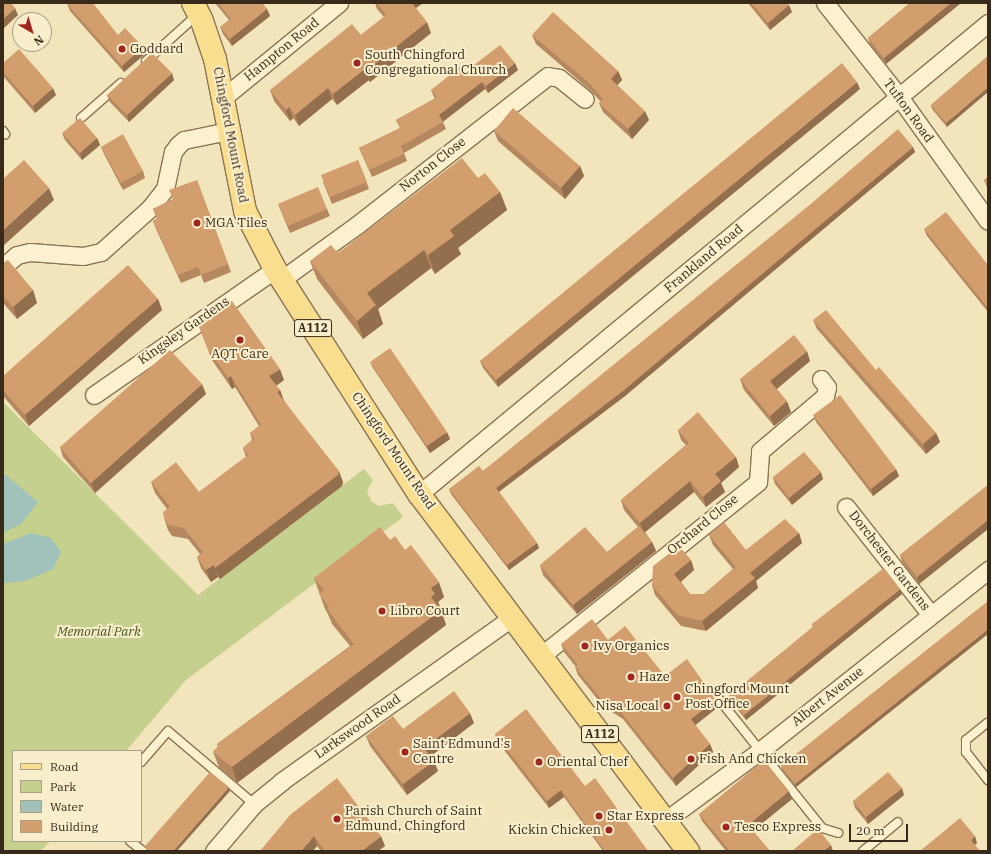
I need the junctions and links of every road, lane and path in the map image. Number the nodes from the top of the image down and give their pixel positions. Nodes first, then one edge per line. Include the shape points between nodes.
1 (339, 3) edge
2 (825, 3) edge
3 (196, 8) edge
4 (988, 23) edge
5 (138, 67) edge
6 (127, 78) edge
7 (224, 97) junction
8 (900, 98) junction
9 (584, 99) dead end
10 (81, 118) edge
11 (228, 131) junction
12 (988, 221) edge
13 (3, 267) edge
14 (278, 274) junction
15 (821, 379) dead end
16 (94, 395) dead end
17 (420, 494) junction
18 (846, 507) dead end
19 (988, 570) edge
20 (931, 615) junction
21 (513, 617) junction
22 (542, 655) junction
23 (714, 693) dead end
24 (987, 723) edge
25 (761, 750) junction
26 (142, 761) edge
27 (988, 780) edge
28 (254, 804) junction
29 (666, 820) junction
30 (898, 822) dead end
31 (838, 833) dead end
32 (131, 842) edge
33 (143, 851) edge
34 (214, 851) edge
35 (688, 851) edge
36 (863, 851) edge

1 - 7 street, Hampton Road
2 - 8 street, Tufton Road
3 - 5 lane
3 - 7 main road, Chingford Mount Road / A112 via 215,58
4 - 8 street, Frankland Road
6 - 10 lane
7 - 11 main road, Chingford Mount Road / A112
8 - 12 street, Tufton Road
8 - 17 street, Frankland Road
9 - 14 street, Norton Close via 559,78 548,76 357,225
11 - 13 street via 184,140 178,145 173,152 165,189 150,208 102,252 83,256 30,252 17,255
11 - 14 main road, Chingford Mount Road / A112 via 245,211
14 - 16 street, Kingsley Gardens
14 - 17 main road, Chingford Mount Road / A112
15 - 22 street, Orchard Close via 827,387 825,396 760,451 758,482
17 - 21 main road, Chingford Mount Road / A112
18 - 20 street, Dorchester Gardens
19 - 20 street, Albert Avenue
20 - 25 street, Albert Avenue
21 - 22 main road, Chingford Mount Road / A112
21 - 28 street, Larkswood Road via 282,781
22 - 29 main road, Chingford Mount Road / A112
23 - 25 lane
24 - 27 lane via 966,740 966,752
25 - 29 street, Albert Avenue
25 - 31 lane via 822,828
26 - 28 lane via 168,731
28 - 34 street, Larkswood Road
29 - 35 main road, Chingford Mount Road / A112
30 - 36 lane
32 - 33 lane

